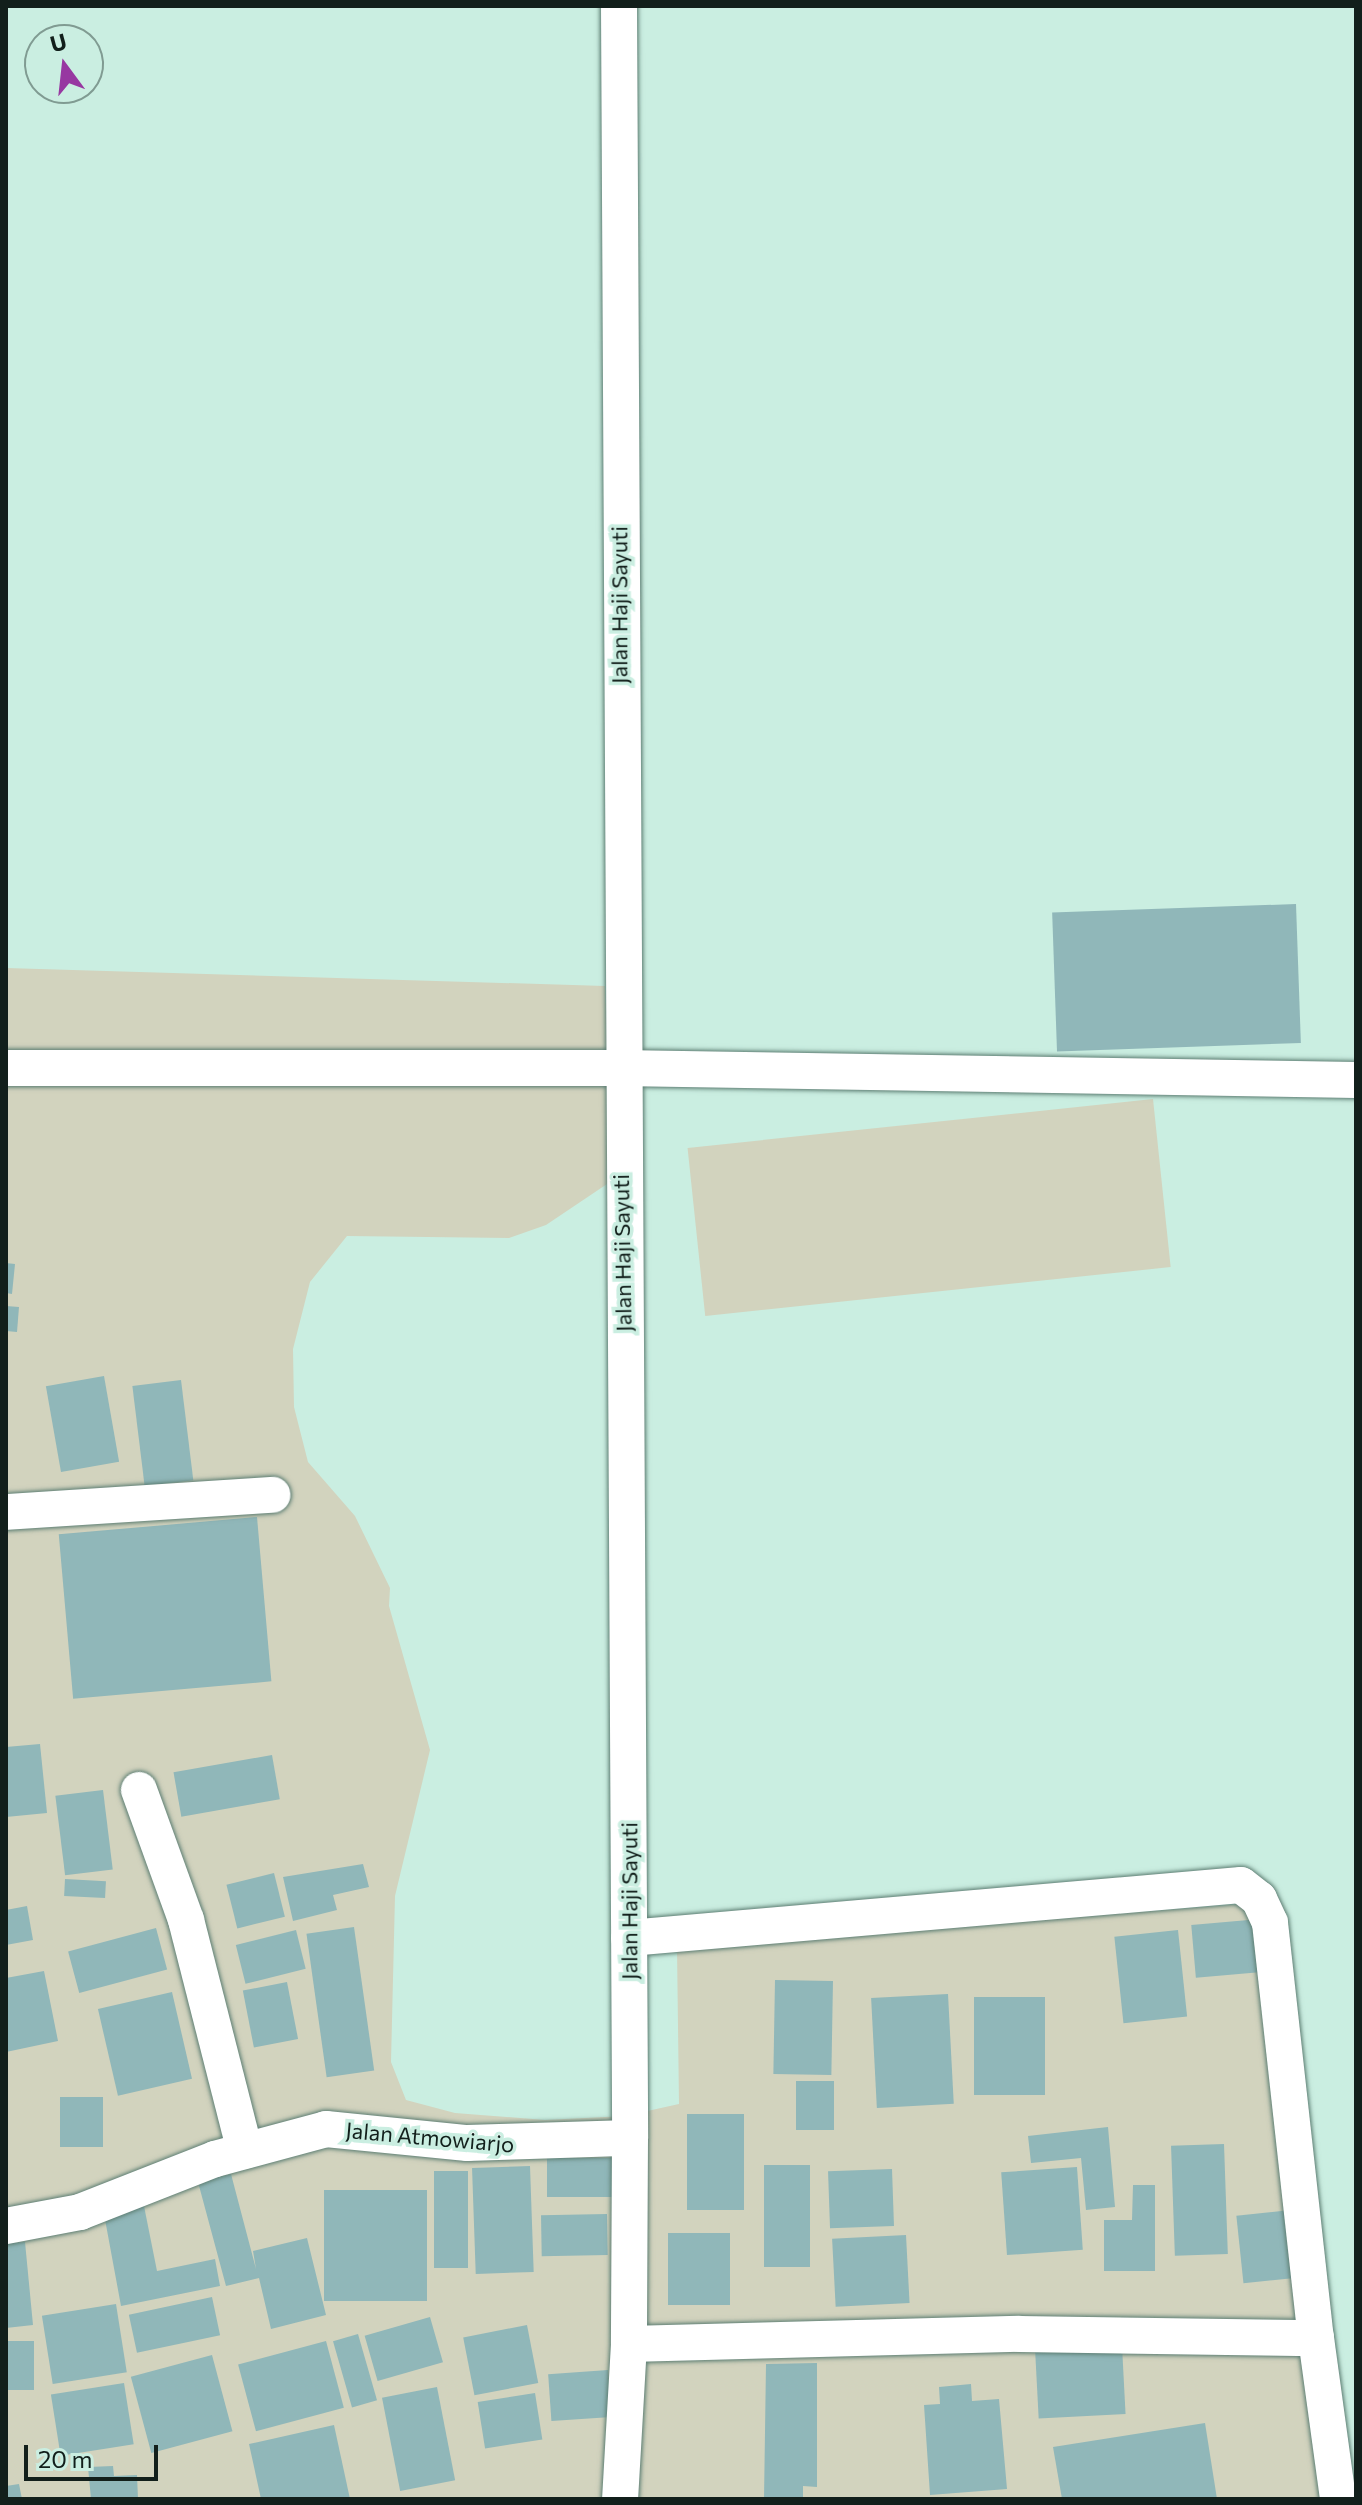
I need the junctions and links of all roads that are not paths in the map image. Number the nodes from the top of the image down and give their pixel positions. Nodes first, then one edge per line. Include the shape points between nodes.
1 (619, 6) edge
2 (6, 1068) edge
3 (620, 1068) junction
4 (1356, 1080) edge
5 (272, 1495) dead end
6 (6, 1512) edge
7 (139, 1790) dead end
8 (629, 1938) junction
9 (630, 2138) junction
10 (245, 2151) junction
11 (6, 2226) edge
12 (1316, 2338) junction
13 (629, 2344) junction
14 (620, 2499) edge
15 (1338, 2499) edge

1 - 3 street, Jalan Haji Sayuti
2 - 3 street
3 - 4 street
3 - 8 street, Jalan Haji Sayuti
5 - 6 street
7 - 10 street via 186,1920
8 - 9 street, Jalan Haji Sayuti
8 - 12 street via 1241,1885 1259,1899 1270,1923
9 - 10 street, Jalan Atmowiarjo via 510,2144 326,2129
9 - 13 street, Jalan Haji Sayuti
10 - 11 street, Jalan Atmowiarjo via 80,2212
12 - 13 street via 1019,2334
12 - 15 street
13 - 14 street, Jalan Haji Sayuti

